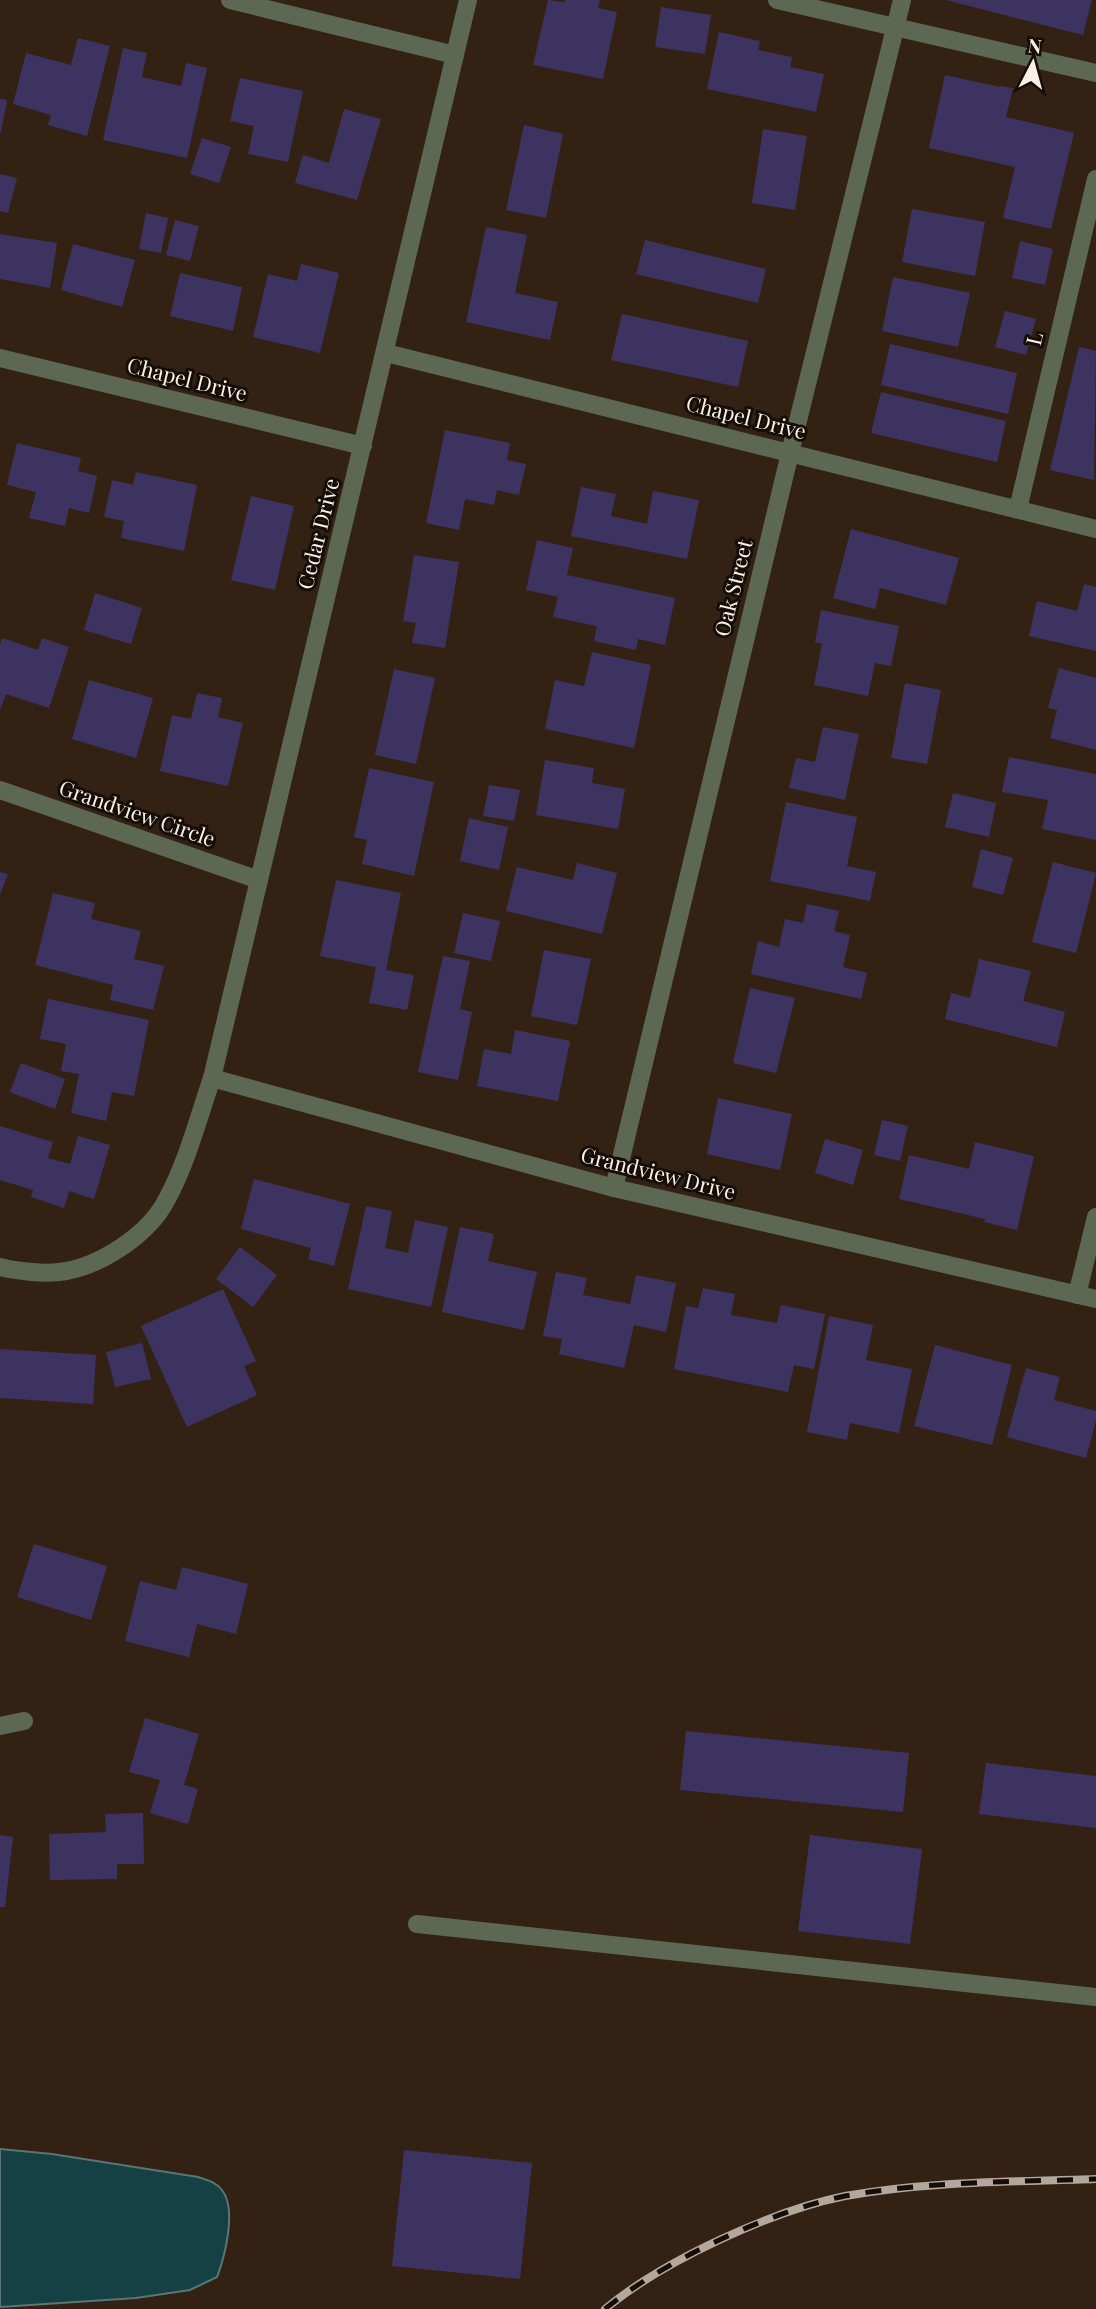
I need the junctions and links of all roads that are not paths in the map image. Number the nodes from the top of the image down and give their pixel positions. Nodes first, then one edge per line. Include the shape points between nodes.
1 (233, 0) edge
2 (468, 0) edge
3 (777, 0) edge
4 (902, 0) edge
5 (896, 28) junction
6 (455, 55) junction
7 (1096, 73) edge
8 (1096, 179) edge
9 (386, 353) junction
10 (0, 358) edge
11 (363, 446) junction
12 (790, 453) junction
13 (1018, 509) junction
14 (1096, 528) edge
15 (0, 790) edge
16 (259, 880) junction
17 (212, 1079) junction
18 (614, 1188) junction
19 (1096, 1217) edge
20 (0, 1267) edge
21 (1077, 1295) junction
22 (1096, 1299) edge
23 (24, 1721) dead end
24 (0, 1726) edge
25 (417, 1924) dead end
26 (1096, 1997) edge

1 - 6 street
2 - 6 street, Cedar Drive
3 - 5 street
4 - 5 street, Oak Street
5 - 7 street
5 - 12 street, Oak Street
6 - 9 street, Cedar Drive
8 - 13 street, L
9 - 11 street, Cedar Drive
9 - 12 street, Chapel Drive
10 - 11 street, Chapel Drive
11 - 16 street, Cedar Drive
12 - 13 street, Chapel Drive
12 - 18 street, Oak Street
13 - 14 street, Chapel Drive
15 - 16 street, Grandview Circle
16 - 17 street, Cedar Drive
17 - 18 street, Grandview Drive
17 - 20 street, Cedar Drive via 166,1202 139,1233 108,1257 59,1272
18 - 21 street, Grandview Drive
19 - 21 street
21 - 22 street, Grandview Drive
23 - 24 street
25 - 26 street

